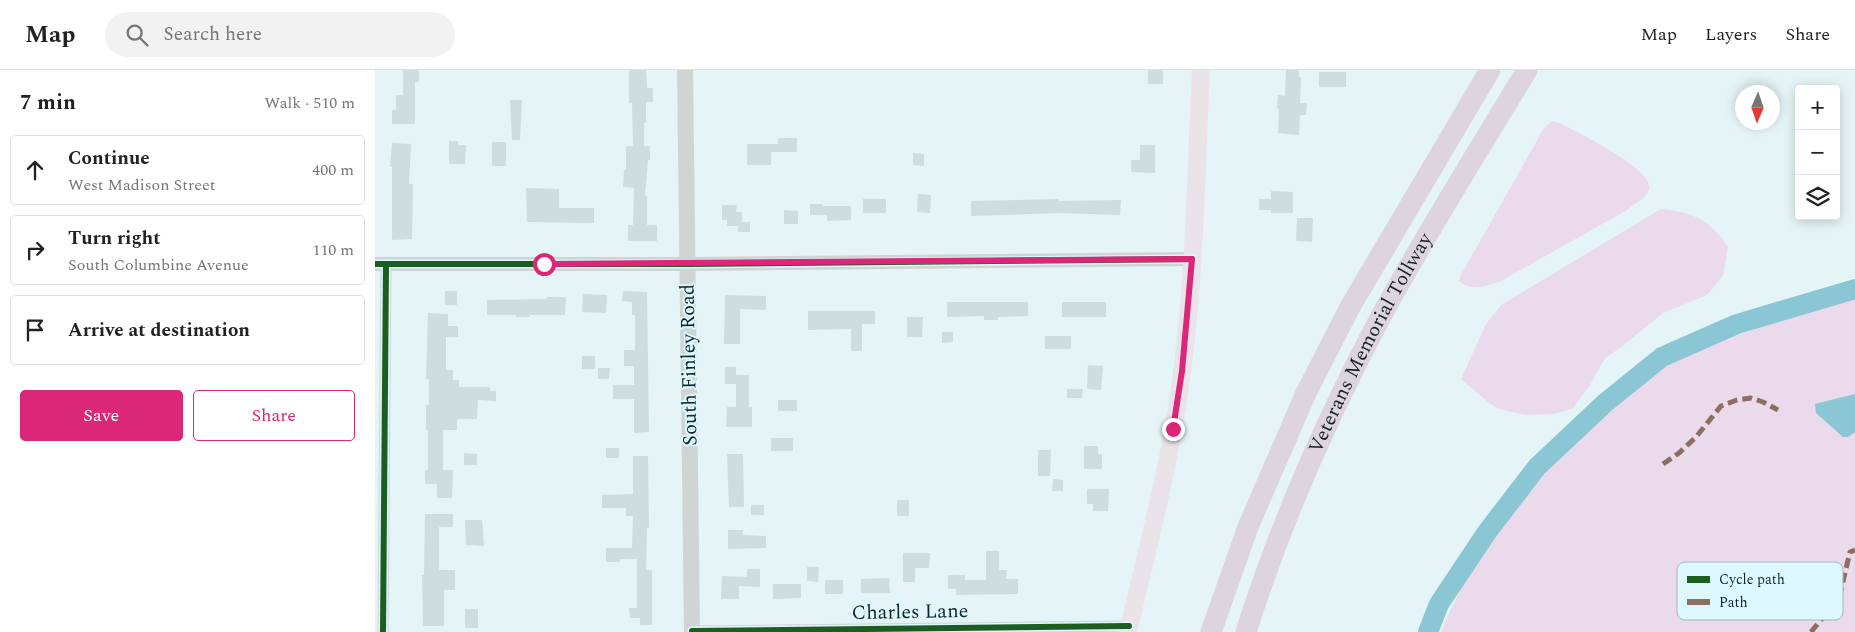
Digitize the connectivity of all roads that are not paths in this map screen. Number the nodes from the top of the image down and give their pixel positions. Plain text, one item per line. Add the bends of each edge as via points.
1 (685, 70) edge
2 (1201, 70) edge
3 (1490, 70) edge
4 (1527, 70) edge
5 (1192, 259) junction
6 (381, 264) edge
7 (688, 264) junction
8 (380, 397) edge
9 (1129, 629) edge
10 (692, 631) edge
11 (383, 632) edge
12 (1211, 632) edge
13 (1245, 632) edge

1 - 7 main road, South Finley Road
2 - 5 main road
3 - 12 highway, Veterans Memorial Tollway via 1350,306 1311,384 1248,527
4 - 13 highway, Veterans Memorial Tollway via 1385,310 1336,406 1279,535
5 - 7 street
5 - 9 main road via 1182,371 1173,429
6 - 7 street
6 - 8 street
7 - 10 main road, South Finley Road
8 - 11 street
9 - 10 street, Charles Lane

